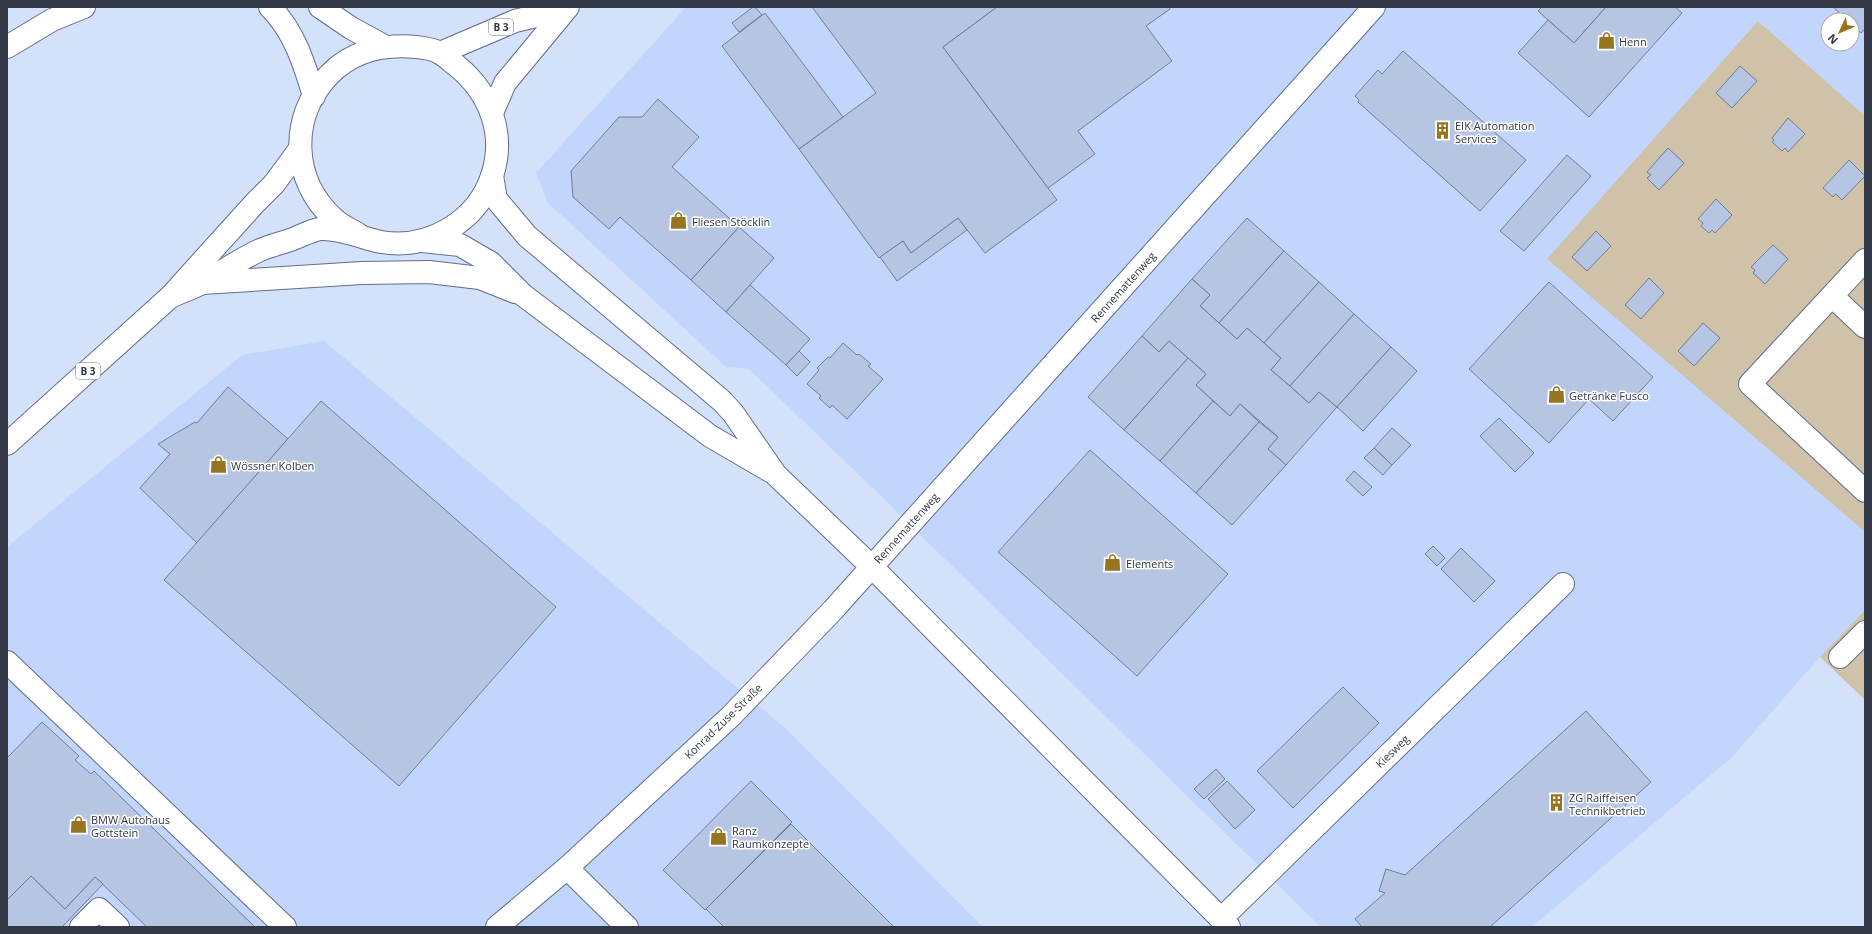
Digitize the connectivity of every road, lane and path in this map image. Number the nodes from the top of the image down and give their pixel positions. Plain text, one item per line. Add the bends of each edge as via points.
1 (84, 7) edge
2 (270, 7) edge
3 (320, 7) edge
4 (1374, 7) edge
5 (567, 8) edge
6 (7, 47) edge
7 (386, 47) junction
8 (440, 53) junction
9 (314, 96) junction
10 (492, 113) junction
11 (299, 150) junction
12 (492, 176) junction
13 (358, 234) junction
14 (422, 241) junction
15 (1865, 260) edge
16 (202, 283) junction
17 (523, 295) junction
18 (1832, 296) junction
19 (170, 297) junction
20 (1865, 327) edge
21 (7, 444) edge
22 (776, 475) junction
23 (1865, 491) edge
24 (872, 567) junction
25 (1563, 584) dead end
26 (1865, 632) edge
27 (1840, 657) dead end
28 (7, 662) edge
29 (567, 868) junction
30 (1225, 923) edge
31 (82, 927) edge
32 (118, 927) edge
33 (285, 927) edge
34 (497, 927) edge
35 (627, 927) edge

1 - 6 street via 52,20
2 - 9 street via 290,32 303,60
3 - 7 street
4 - 24 street, Rennemattenweg
5 - 8 street, B 3 via 515,21
5 - 10 street, B 3 via 505,84
7 - 8 street via 423,48
7 - 9 street via 366,51 348,60 329,75
8 - 10 street via 473,80 483,93
9 - 11 street via 302,122
10 - 12 street via 497,153
11 - 13 street via 304,172 319,202 334,220
11 - 19 street, B 3 via 274,184
12 - 14 street via 484,194 462,220 448,231
12 - 22 street via 496,199 527,236 722,401
13 - 14 street via 381,242
13 - 16 street, B 3 via 320,229 259,251
14 - 17 street via 460,245 491,263
15 - 18 street
16 - 17 street via 362,273 429,272 480,278
16 - 19 street, B 3
17 - 22 street via 710,436
18 - 20 street
18 - 23 street via 1750,384
19 - 21 street, B 3
22 - 24 street
24 - 29 street, Konrad-Zuse-Straße via 731,716
24 - 30 street
25 - 30 street, Kiesweg
26 - 27 street
28 - 33 street
29 - 34 street, Konrad-Zuse-Straße
29 - 35 street
31 - 32 street via 99,909

